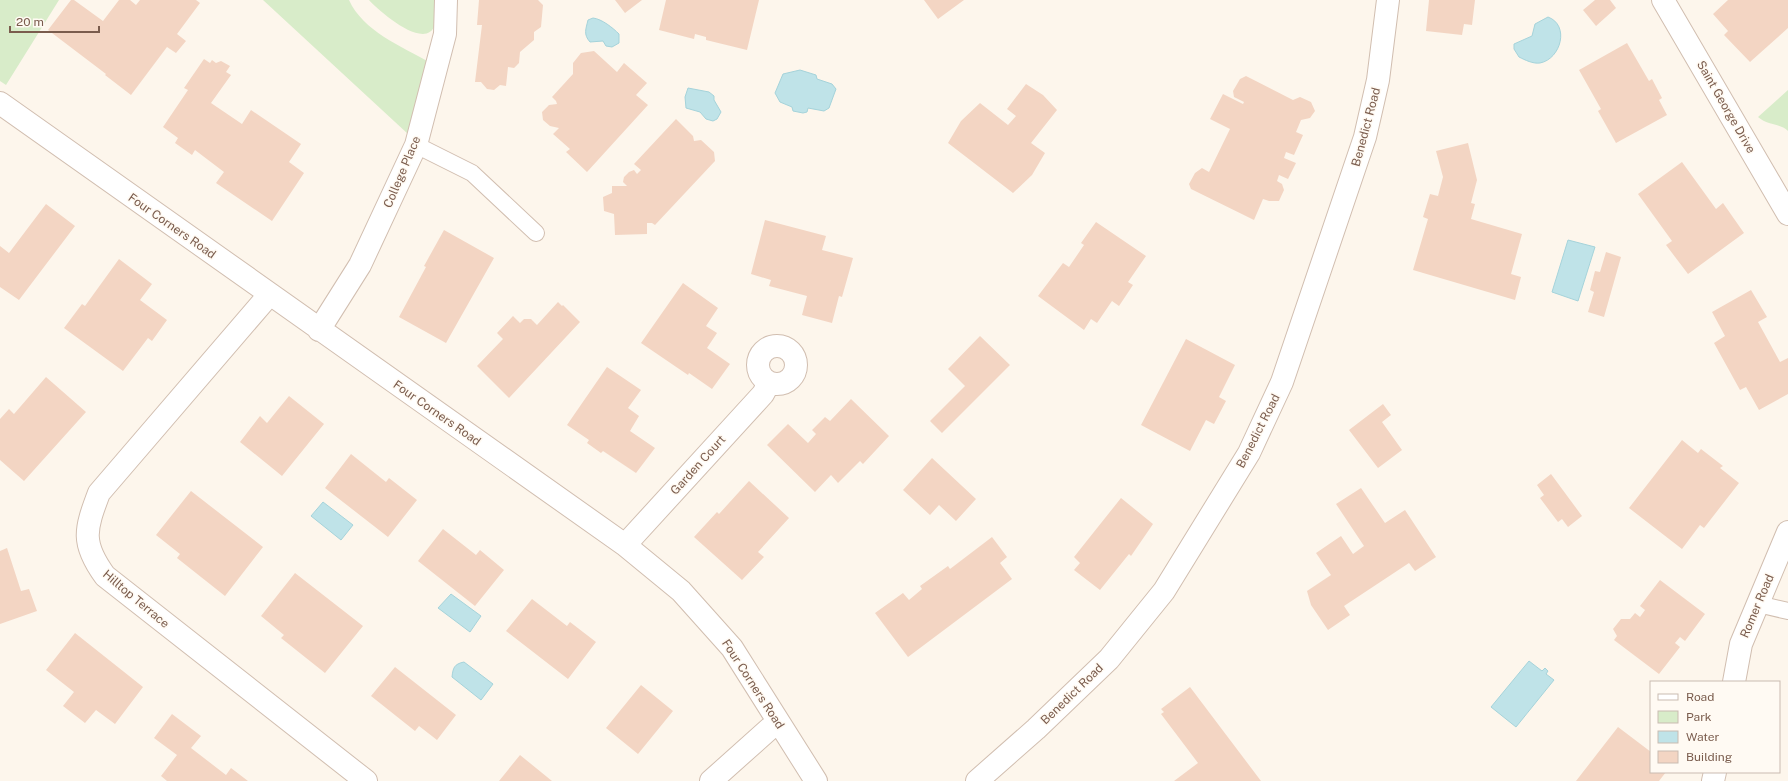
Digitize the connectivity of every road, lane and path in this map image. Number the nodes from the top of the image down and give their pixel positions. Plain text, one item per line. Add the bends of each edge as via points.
1 (446, 0) edge
2 (1388, 0) edge
3 (1663, 0) edge
4 (0, 103) edge
5 (416, 145) junction
6 (1788, 214) edge
7 (536, 233) dead end
8 (269, 295) junction
9 (319, 330) junction
10 (769, 383) dead end
11 (1788, 532) edge
12 (625, 545) junction
13 (1758, 604) junction
14 (1788, 611) edge
15 (1734, 681) edge
16 (777, 722) junction
17 (366, 781) edge
18 (711, 781) edge
19 (816, 781) edge
20 (976, 781) edge

1 - 5 street, College Place via 445,34
2 - 20 street, Benedict Road via 1378,80 1365,137 1282,382 1249,453 1164,591 1109,659 1036,729
3 - 6 street, Saint George Drive
4 - 8 street, Four Corners Road
5 - 7 lane via 472,173
5 - 9 street, College Place via 360,265
8 - 9 street, Four Corners Road
8 - 17 street, Hilltop Terrace via 99,493 89,520 87,540 94,561 105,576
9 - 12 street, Four Corners Road
10 - 12 street, Garden Court via 763,394
11 - 13 street, Romer Road
12 - 16 street, Four Corners Road via 681,591 732,648
13 - 14 lane
13 - 15 street, Romer Road via 1741,644
16 - 18 street
16 - 19 street, Four Corners Road

